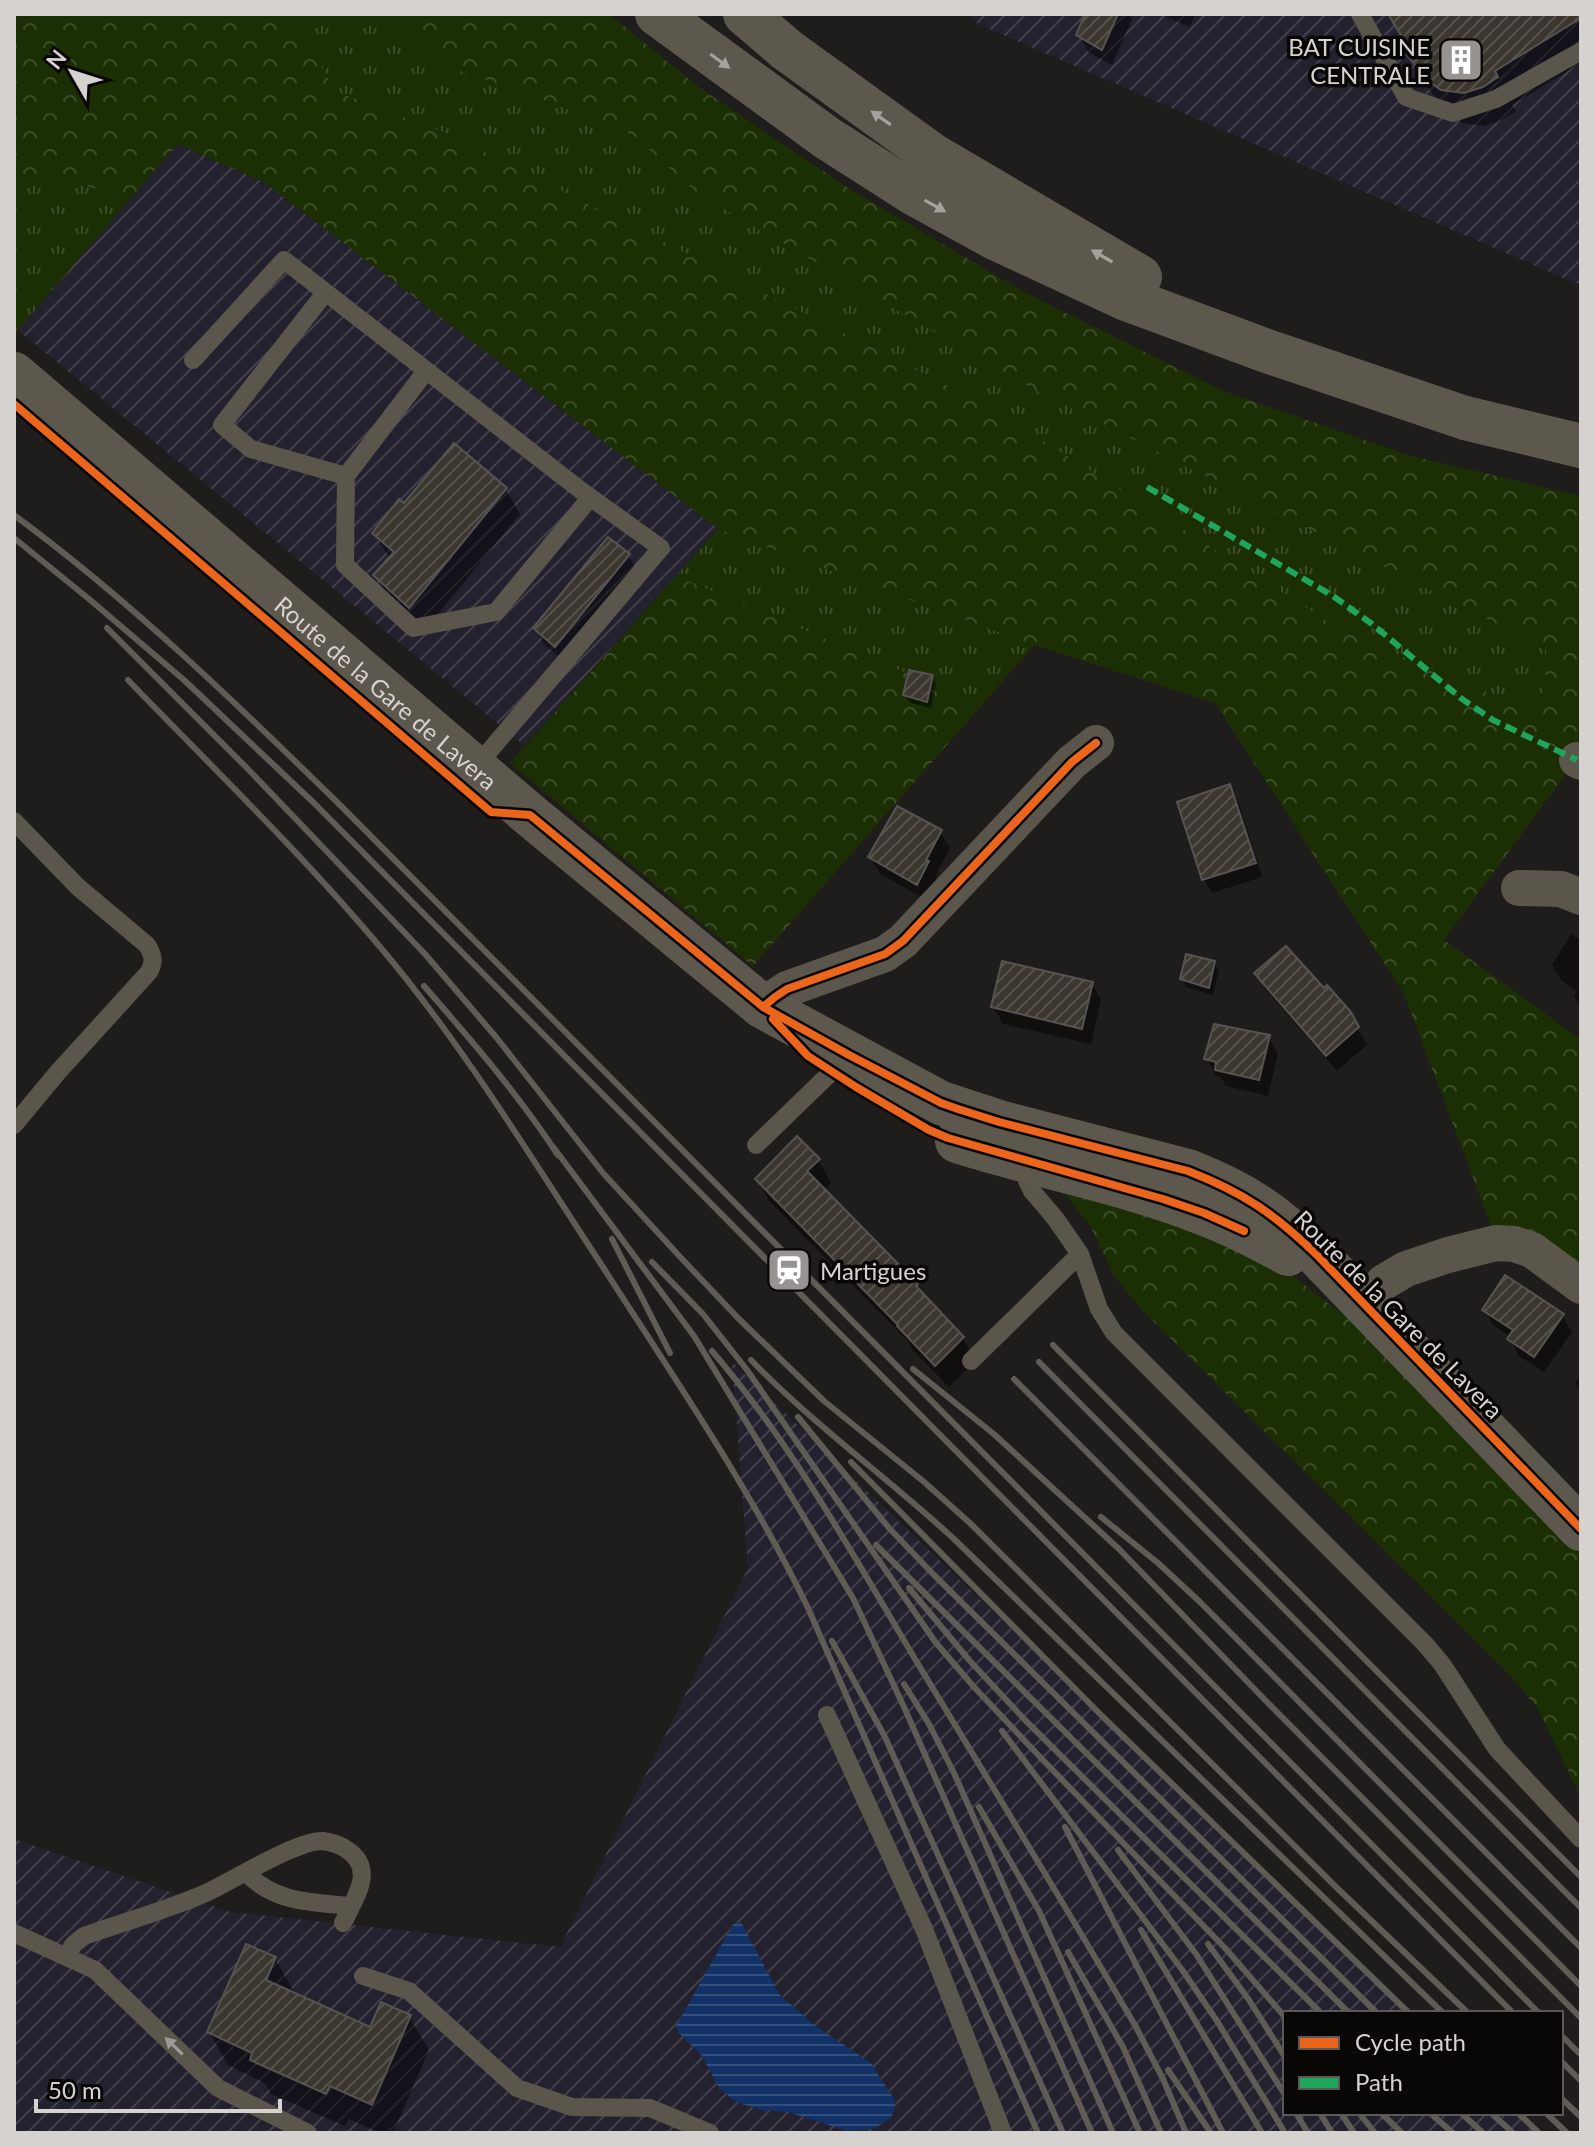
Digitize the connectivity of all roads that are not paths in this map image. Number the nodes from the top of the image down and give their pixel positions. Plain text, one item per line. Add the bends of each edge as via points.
1 (657, 14) edge
2 (745, 14) edge
3 (1360, 14) edge
4 (1581, 51) edge
5 (325, 293) junction
6 (1267, 351) junction
7 (193, 360) dead end
8 (426, 371) junction
9 (14, 374) edge
10 (1581, 446) edge
11 (346, 476) junction
12 (590, 498) junction
13 (1096, 743) dead end
14 (475, 768) junction
15 (14, 821) edge
16 (1519, 888) dead end
17 (1581, 897) edge
18 (763, 1007) junction
19 (841, 1063) junction
20 (14, 1125) edge
21 (756, 1145) dead end
22 (1029, 1146) junction
23 (1080, 1254) junction
24 (1581, 1286) edge
25 (1363, 1304) junction
26 (971, 1361) dead end
27 (1581, 1529) edge
28 (827, 1715) dead end
29 (1581, 1839) edge
30 (246, 1873) junction
31 (14, 1933) edge
32 (66, 1957) junction
33 (363, 1976) dead end
34 (308, 2133) edge
35 (710, 2133) edge
36 (1003, 2133) edge

1 -> 6 street via 827,138 913,193 1124,298
6 -> 2 street via 934,156
3 - 4 lane via 1406,97 1453,113 1496,99
5 - 7 lane via 284,260
5 - 8 lane
5 - 11 lane via 222,425 251,449
6 - 10 street via 1465,418
8 - 11 lane
8 - 12 lane
9 - 14 street, Route de la Gare de Lavera
11 - 12 lane via 345,565 413,628 496,612
12 - 14 lane via 661,548
13 - 18 street via 903,941 885,954 787,989
14 - 18 street, Route de la Gare de Lavera
15 - 20 lane via 78,887 147,945 153,963
16 - 17 street via 1561,889
18 - 19 street, Route de la Gare de Lavera
19 - 21 lane
19 - 22 street, Route de la Gare de Lavera via 999,1122
22 - 23 lane via 1027,1181
22 - 25 street, Route de la Gare de Lavera via 1188,1171 1218,1183 1272,1214
23 - 26 lane
23 - 29 lane via 1099,1309 1114,1333 1425,1644 1497,1749
24 - 25 street via 1532,1250 1496,1243 1406,1269
25 - 27 street, Route de la Gare de Lavera
28 - 36 lane via 924,1929
30 - 30 lane via 321,1841 354,1854 364,1876 347,1915 276,1895
30 - 32 lane via 204,1894 84,1936
31 - 32 lane
34 -> 32 lane via 218,2088 95,1970
33 - 35 lane via 409,1991 517,2088 572,2107 650,2108

